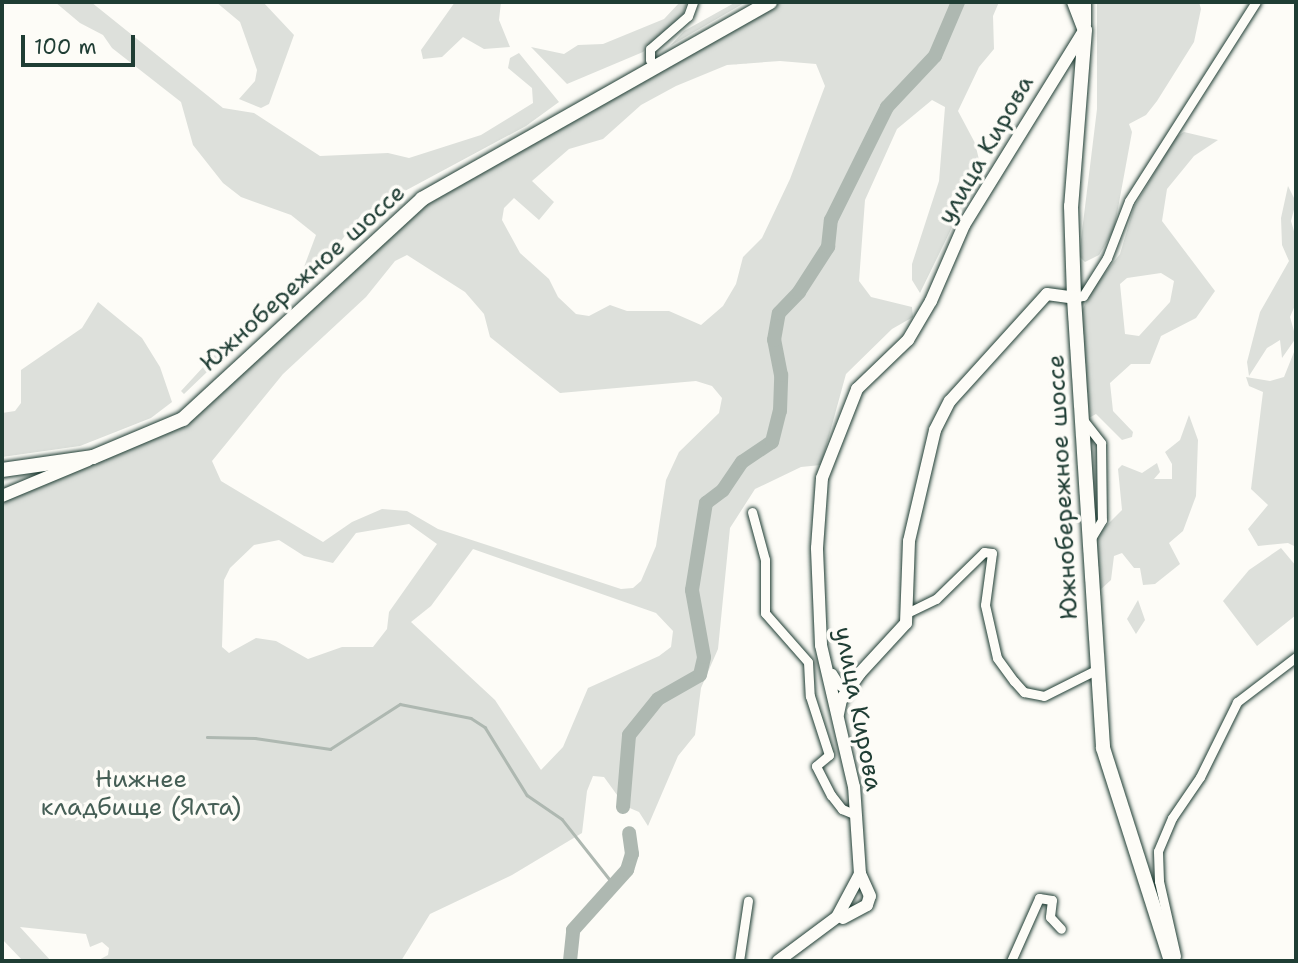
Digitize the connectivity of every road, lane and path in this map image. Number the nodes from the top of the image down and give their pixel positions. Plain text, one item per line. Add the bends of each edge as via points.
1 (693, 2) edge
2 (756, 2) edge
3 (770, 2) edge
4 (1072, 2) edge
5 (1085, 2) edge
6 (1256, 2) edge
7 (1083, 31) junction
8 (651, 65) junction
9 (491, 156) junction
10 (1075, 297) junction
11 (97, 452) junction
12 (77, 454) junction
13 (2, 468) edge
14 (2, 488) edge
15 (2, 496) edge
16 (752, 512) dead end
17 (909, 612) junction
18 (826, 655) junction
19 (1296, 657) edge
20 (1092, 672) junction
21 (860, 674) junction
22 (837, 718) junction
23 (856, 815) junction
24 (748, 901) dead end
25 (848, 908) junction
26 (1062, 929) dead end
27 (739, 961) edge
28 (778, 961) edge
29 (784, 961) edge
30 (1011, 961) edge
31 (1165, 961) edge
32 (1173, 961) edge

1 - 8 street via 688,16 650,49
2 - 8 highway, Южнобережное шоссе
3 - 8 highway, Южнобережное шоссе
4 - 7 highway, Южнобережное шоссе
5 - 7 street
6 - 10 street via 1129,201 1116,243
7 - 10 highway, Южнобережное шоссе via 1071,206
7 - 10 highway, Южнобережное шоссе via 1067,198
7 - 18 main road, улица Кирова via 964,225 931,301 908,340 856,389 841,421 822,478 818,516 821,645
8 - 9 highway, Южнобережное шоссе
9 - 11 highway, Южнобережное шоссе via 395,209 208,387 162,420
9 - 11 highway, Южнобережное шоссе via 397,217 197,407 133,443
10 - 17 main road via 1047,294 967,378 945,410 935,430 909,541
10 - 20 highway, Южнобережное шоссе
10 - 32 highway, Южнобережное шоссе via 1103,748
11 - 12 highway, Южнобережное шоссе
11 - 13 highway, Южнобережное шоссе
11 - 15 main road
12 - 13 highway, Южнобережное шоссе
12 - 14 main road
16 - 23 street via 765,560 765,613 808,662 810,696 829,755 816,766 836,802
17 - 20 street via 936,600 984,552 992,553 985,605 997,658 1014,681 1024,692 1044,696
17 - 21 main road via 901,629
18 - 21 street via 840,686
18 - 22 main road, улица Кирова
19 - 32 street via 1237,702 1158,851 1158,881
20 - 31 highway, Южнобережное шоссе via 1098,751
21 - 22 main road via 841,699
22 - 23 main road, улица Кирова
23 - 25 main road, улица Кирова via 860,874 870,896 864,906
24 - 27 street
25 - 28 main road
25 - 29 main road
26 - 30 street via 1051,917 1052,900 1039,898

